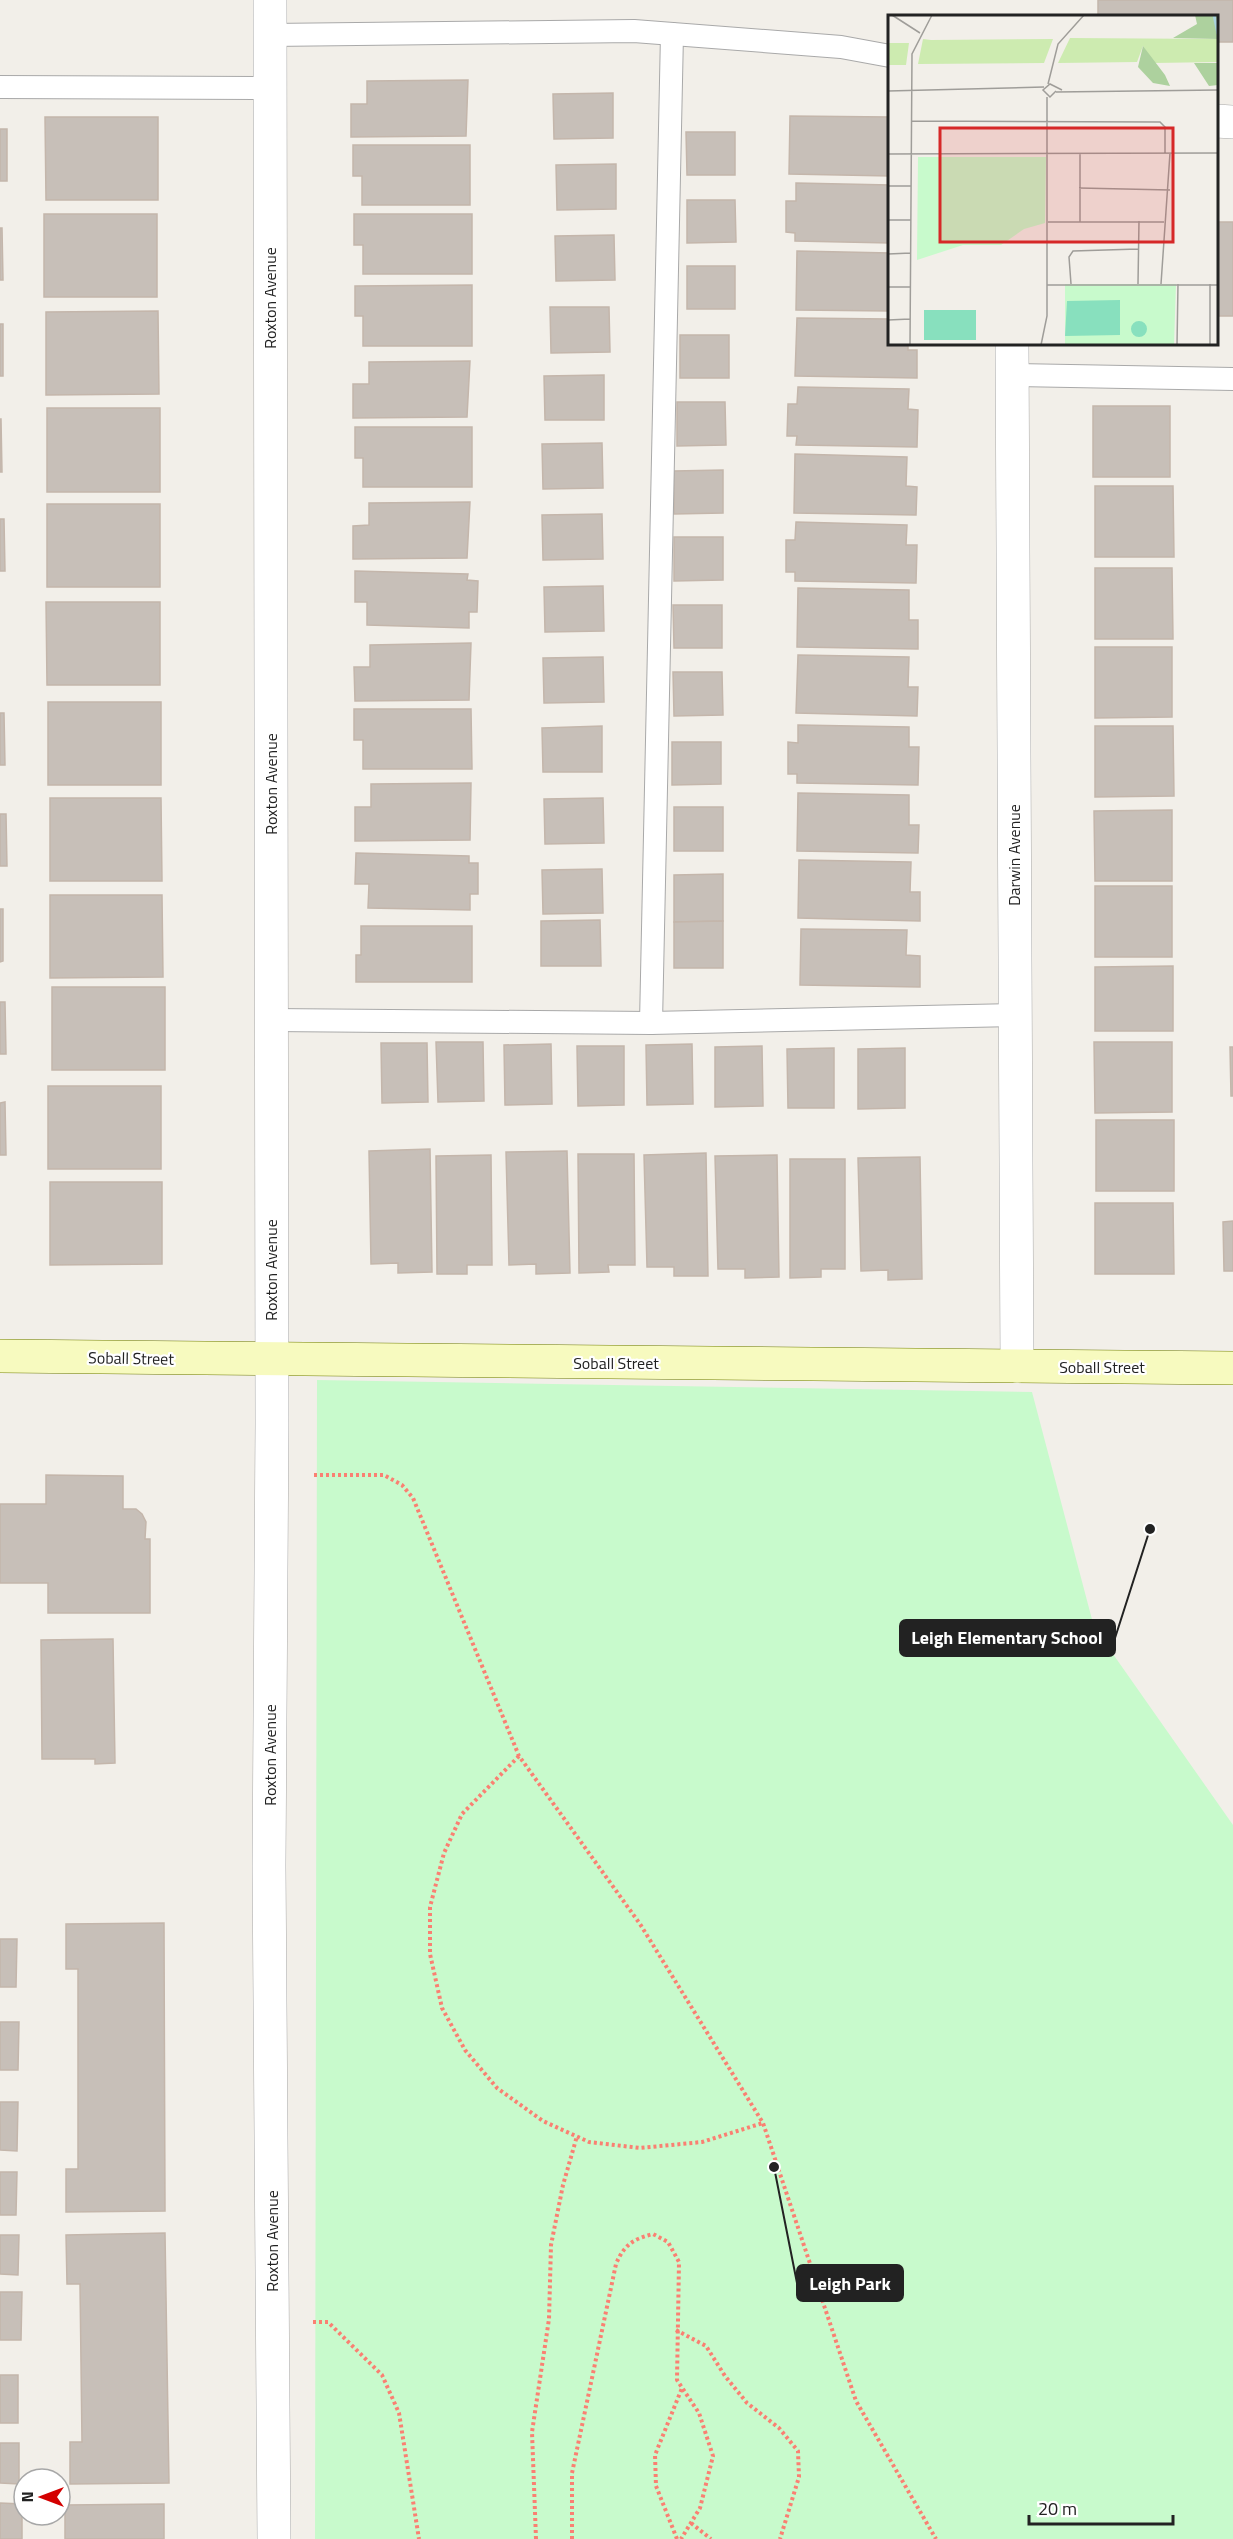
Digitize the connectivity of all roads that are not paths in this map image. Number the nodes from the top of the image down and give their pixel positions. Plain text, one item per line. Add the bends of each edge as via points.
1 (270, 0) edge
2 (672, 34) junction
3 (270, 35) junction
4 (888, 56) edge
5 (0, 87) edge
6 (270, 88) junction
7 (1218, 121) edge
8 (1233, 122) edge
9 (1012, 359) edge
10 (1233, 379) edge
11 (1015, 1015) junction
12 (271, 1020) junction
13 (651, 1023) junction
14 (0, 1356) edge
15 (271, 1360) junction
16 (1017, 1366) junction
17 (1233, 1368) edge
18 (274, 2539) edge

1 - 3 street, Roxton Avenue
2 - 3 lane
2 - 4 lane via 841,47
2 - 13 lane
3 - 6 street, Roxton Avenue
5 - 6 lane
6 - 12 street, Roxton Avenue
7 - 8 street
9 - 10 lane
9 - 11 street, Darwin Avenue
11 - 13 lane
11 - 16 street, Darwin Avenue
12 - 13 lane
12 - 15 street, Roxton Avenue
14 - 15 street, Soball Street
15 - 16 street, Soball Street
15 - 18 street, Roxton Avenue via 269,1866
16 - 17 street, Soball Street

